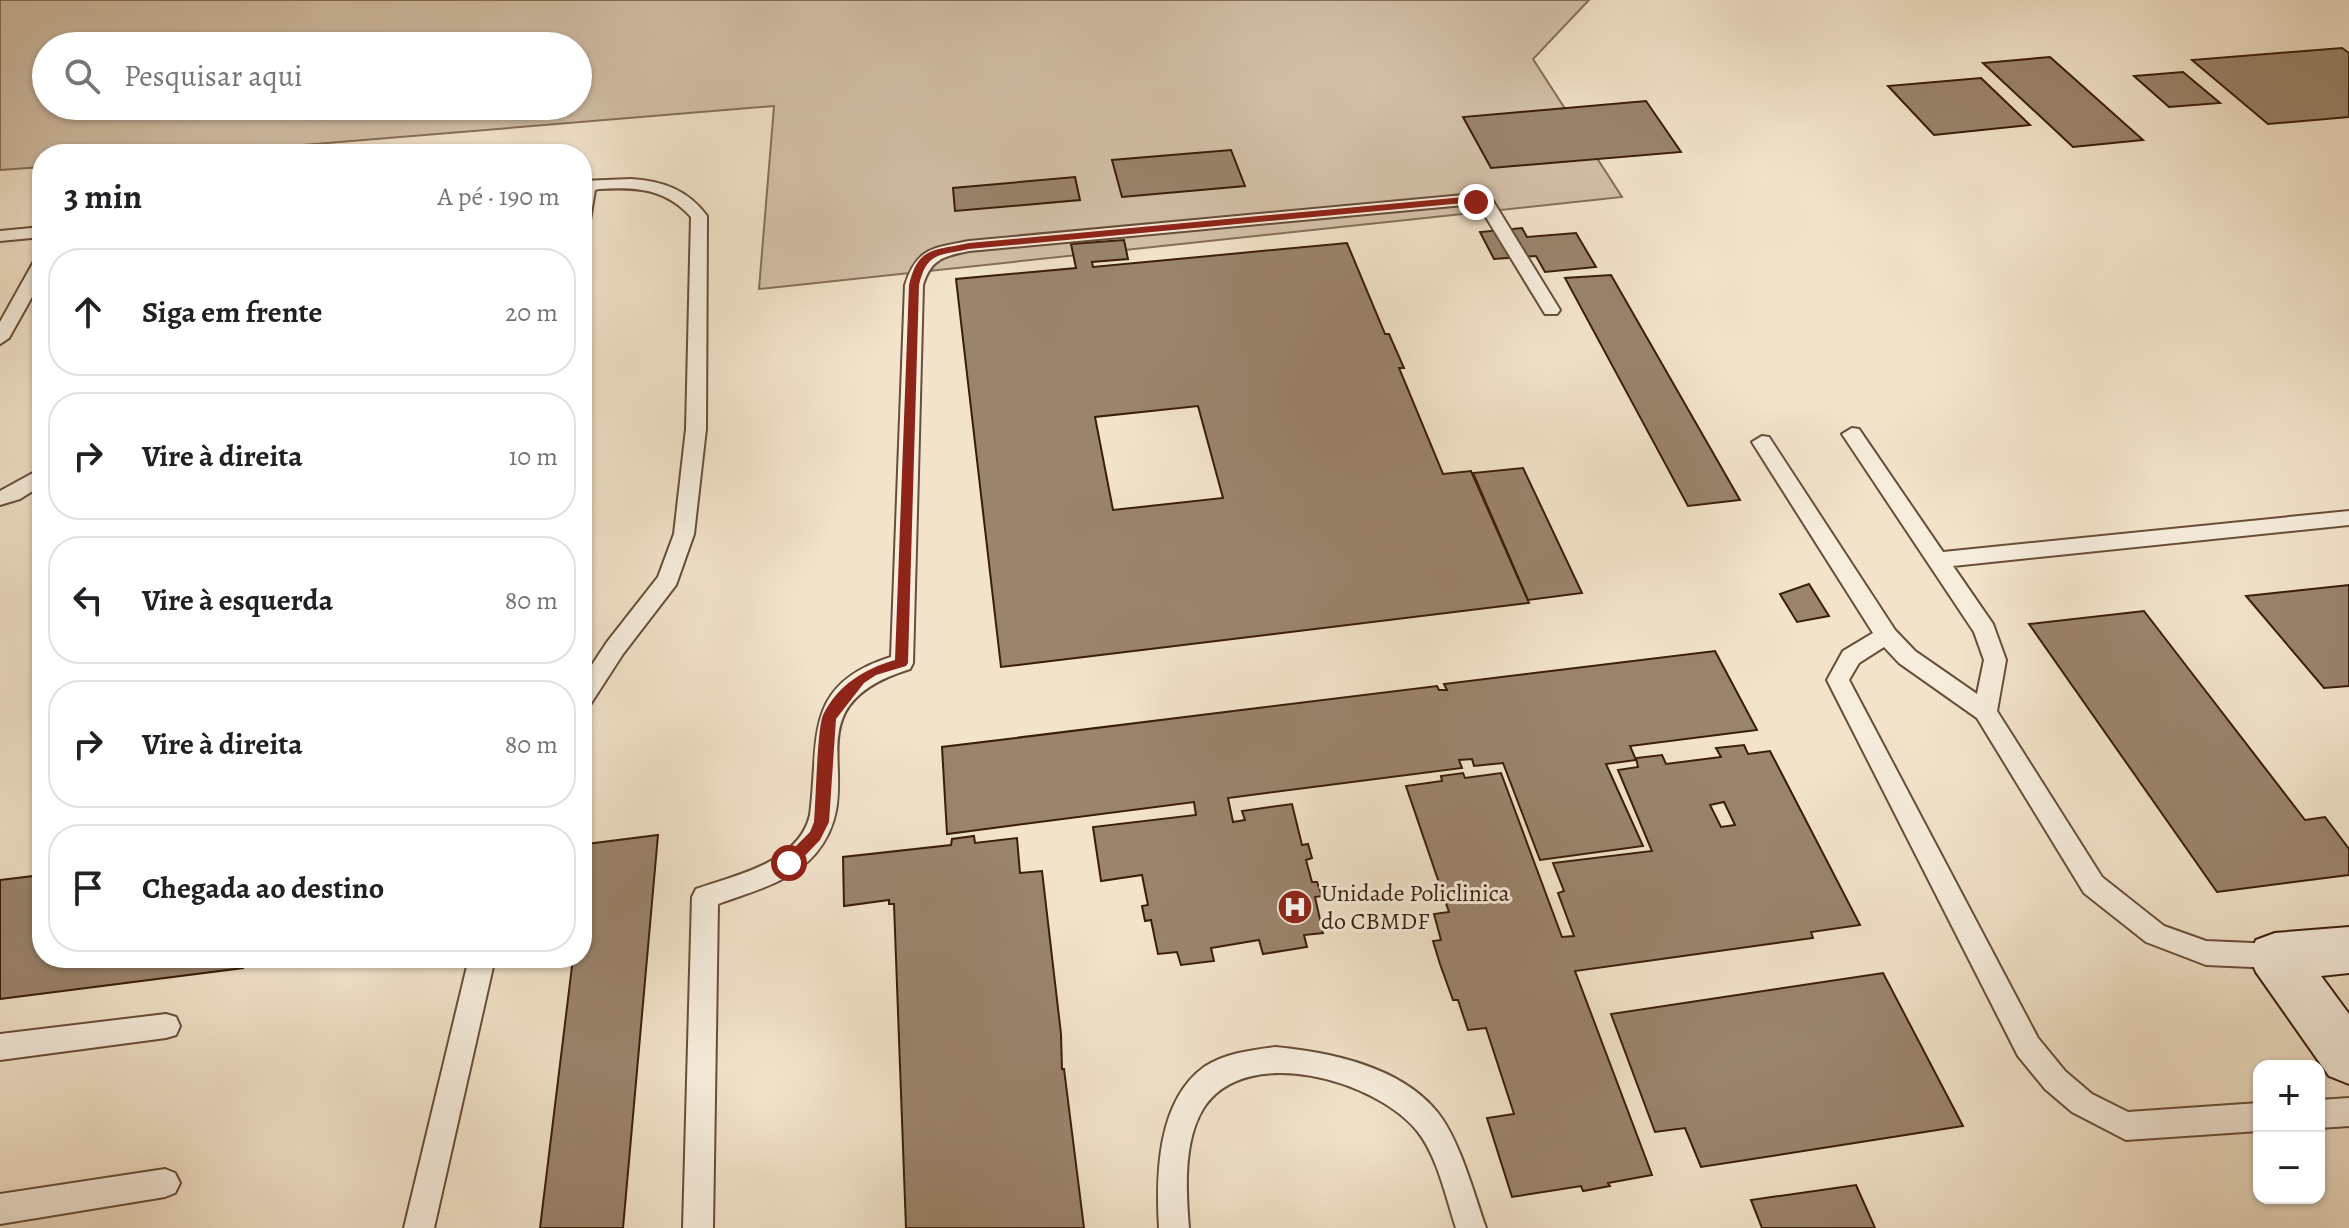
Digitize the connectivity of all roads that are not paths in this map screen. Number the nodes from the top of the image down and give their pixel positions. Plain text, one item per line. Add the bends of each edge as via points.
1 (592, 185) edge
2 (32, 233) edge
3 (0, 236) edge
4 (32, 281) edge
5 (1551, 310) dead end
6 (0, 338) edge
7 (1852, 434) dead end
8 (1762, 442) dead end
9 (32, 482) edge
10 (0, 498) edge
11 (2349, 518) edge
12 (1937, 560) junction
13 (1887, 636) junction
14 (592, 684) edge
15 (1985, 712) junction
16 (2349, 950) edge
17 (2275, 956) junction
18 (480, 968) edge
19 (166, 1026) dead end
20 (0, 1047) edge
21 (2349, 1058) edge
22 (2349, 1112) edge
23 (2325, 1114) edge
24 (2253, 1117) edge
25 (165, 1183) dead end
26 (0, 1209) edge
27 (419, 1228) edge
28 (698, 1228) edge
29 (1174, 1228) edge
30 (1471, 1228) edge

1 - 14 lane via 627,182 658,187 688,200 699,216 696,429 684,534 668,580
2 - 3 lane
4 - 6 lane
5 - 28 lane via 1487,205 1464,200 969,246 932,254 919,264 914,285 902,663 859,680 829,718 822,822 802,852 777,871 705,897
7 - 12 lane
8 - 13 lane
9 - 10 lane
11 - 12 lane
12 - 15 lane via 1985,630 1995,660
13 - 15 lane via 1907,657
13 - 24 lane via 1844,662 1838,680 2028,1047 2082,1103 2126,1126
15 - 17 lane via 2093,885 2155,934 2206,953
16 - 17 street
17 - 21 street
18 - 27 lane
19 - 20 lane
22 - 23 lane
25 - 26 lane
29 - 30 lane via 1170,1181 1194,1098 1230,1068 1271,1060 1316,1063 1393,1091 1429,1123

